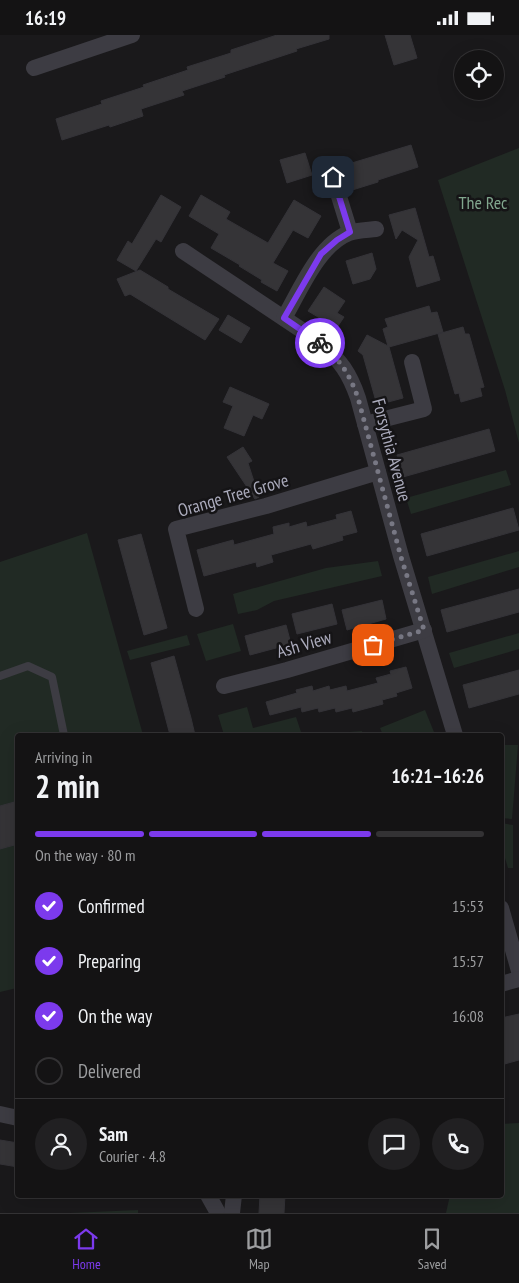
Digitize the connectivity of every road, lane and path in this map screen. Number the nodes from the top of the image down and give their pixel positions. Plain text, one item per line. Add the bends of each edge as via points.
1 (132, 35) edge
2 (34, 68) dead end
3 (333, 177) dead end
4 (376, 229) dead end
5 (350, 232) junction
6 (183, 251) dead end
7 (284, 318) junction
8 (412, 362) dead end
9 (365, 424) junction
10 (378, 472) junction
11 (196, 609) dead end
12 (424, 630) junction
13 (0, 676) edge
14 (224, 686) dead end
15 (64, 733) edge
16 (455, 733) edge
17 (504, 918) edge
18 (519, 971) edge
19 (519, 979) edge
20 (504, 983) edge
21 (0, 1114) edge
22 (15, 1117) edge
23 (210, 1198) edge
24 (234, 1198) edge
25 (218, 1213) edge
26 (232, 1213) edge

1 - 2 street
3 - 5 street
4 - 5 street
5 - 7 street via 321,254
6 - 7 street, Forsythia Avenue
7 - 9 street, Forsythia Avenue via 321,343 338,360 350,376
8 - 9 street via 424,409
9 - 10 street, Forsythia Avenue
10 - 11 street, Orange Tree Grove via 176,529
10 - 12 street, Forsythia Avenue
12 - 14 street, Ash View
12 - 16 street, Forsythia Avenue
13 - 15 lane via 28,666 52,677
17 - 18 street
19 - 20 street
21 - 22 street
23 - 25 street
24 - 26 street

